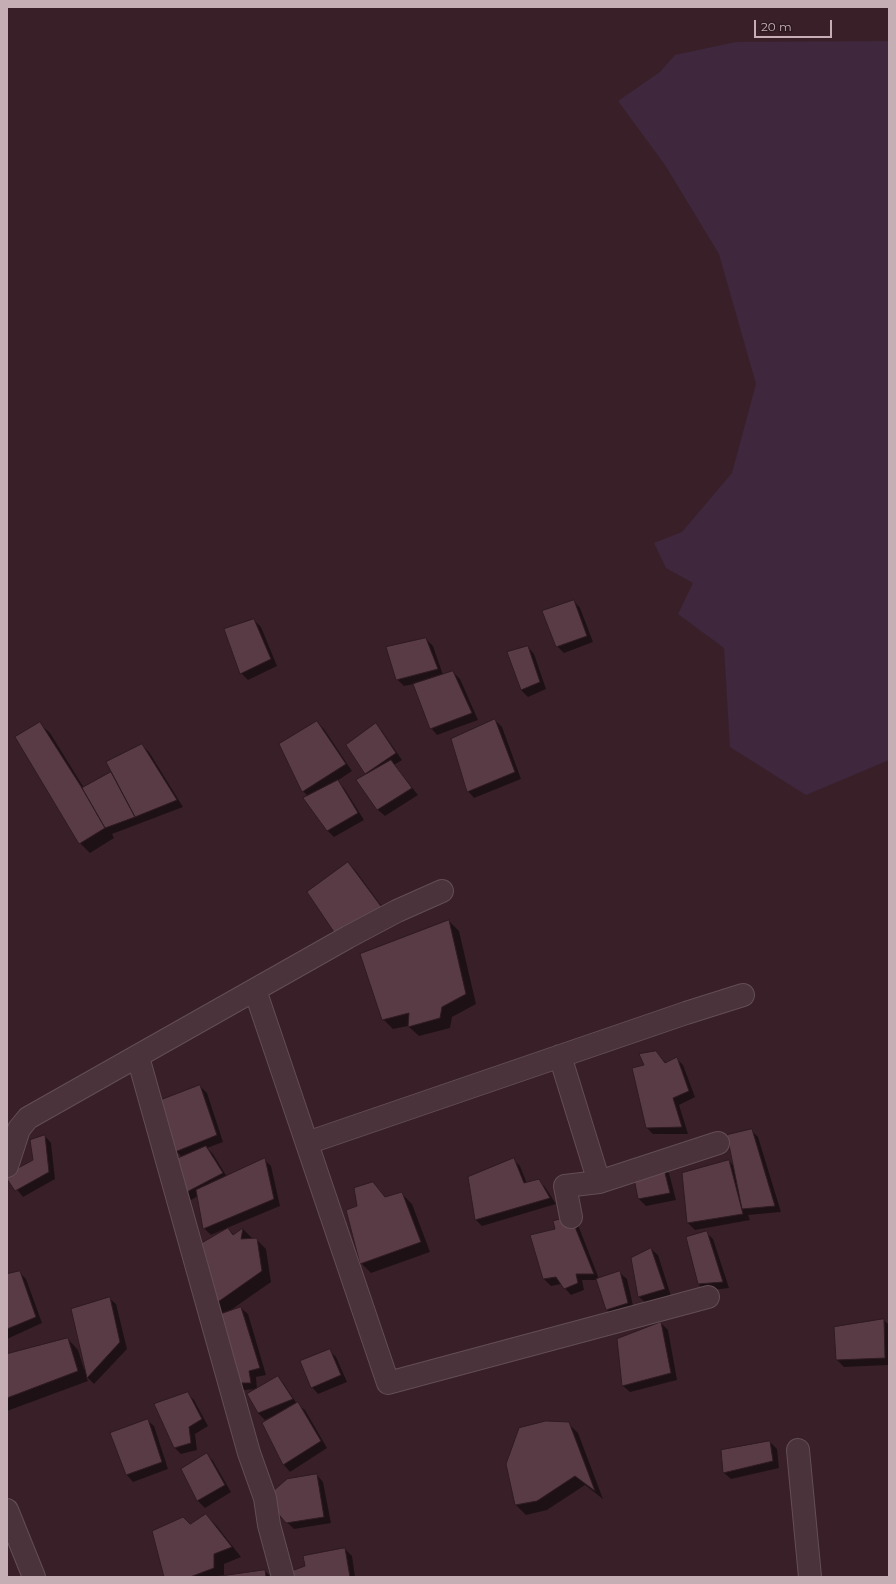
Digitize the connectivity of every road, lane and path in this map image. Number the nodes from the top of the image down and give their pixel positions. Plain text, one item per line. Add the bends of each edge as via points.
1 (442, 891) dead end
2 (255, 990) junction
3 (743, 995) dead end
4 (560, 1056) junction
5 (138, 1057) junction
6 (307, 1143) junction
7 (718, 1144) dead end
8 (7, 1166) edge
9 (599, 1182) junction
10 (575, 1185) junction
11 (550, 1198) dead end
12 (571, 1217) dead end
13 (708, 1297) dead end
14 (798, 1450) dead end
15 (7, 1510) edge
16 (34, 1577) edge
17 (283, 1577) edge
18 (810, 1577) edge

1 - 2 street via 397,911
2 - 5 street
2 - 6 street
3 - 4 street
4 - 6 street
4 - 9 street
5 - 8 street via 28,1118 19,1129
5 - 17 street via 249,1453 265,1498 268,1525
6 - 13 street via 388,1383
7 - 9 street
9 - 10 street
10 - 11 street
10 - 12 street via 565,1186
14 - 18 street
15 - 16 street

